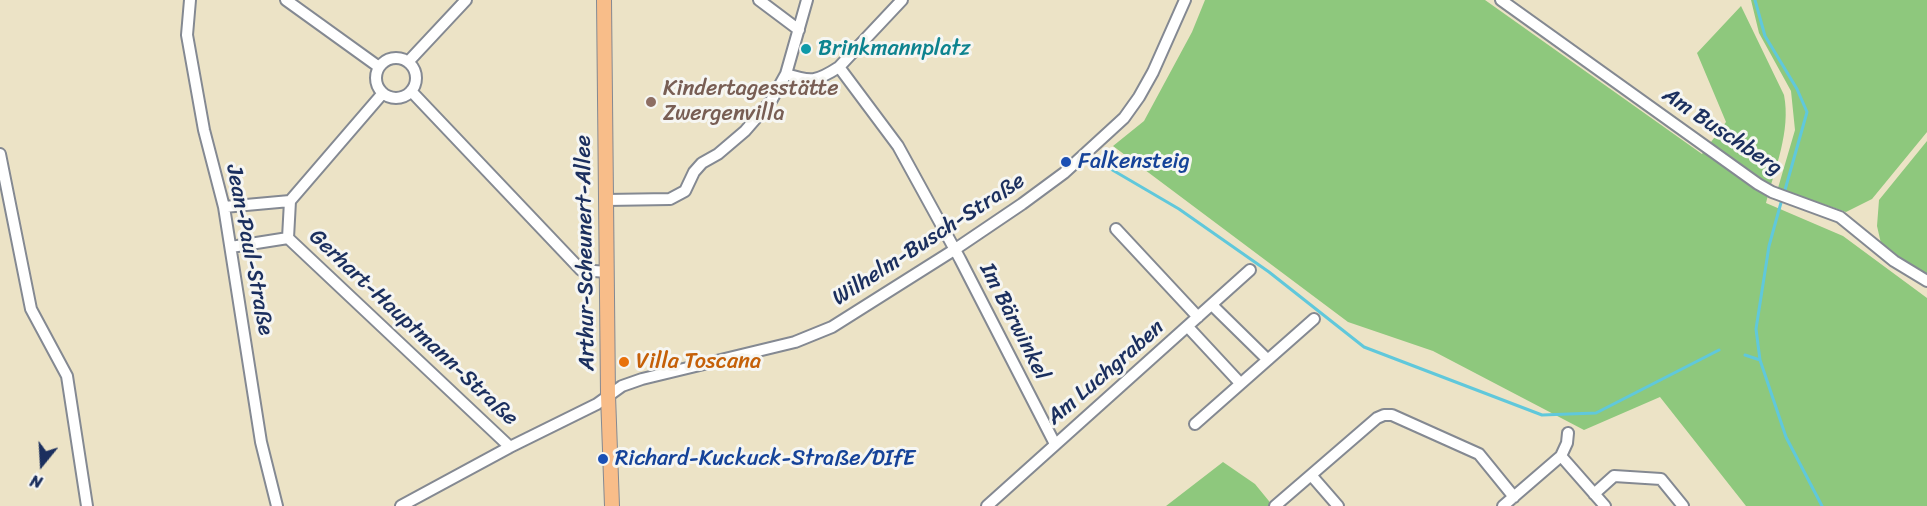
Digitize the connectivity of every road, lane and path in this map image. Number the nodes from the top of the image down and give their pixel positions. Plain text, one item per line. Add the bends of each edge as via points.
1 (190, 0) edge
2 (286, 0) edge
3 (466, 0) edge
4 (604, 0) edge
5 (759, 0) edge
6 (807, 0) edge
7 (902, 0) edge
8 (1185, 0) edge
9 (1501, 0) edge
10 (799, 30) junction
11 (408, 62) junction
12 (379, 67) junction
13 (839, 67) junction
14 (786, 74) junction
15 (411, 91) junction
16 (383, 93) junction
17 (0, 154) edge
18 (606, 200) junction
19 (290, 201) junction
20 (224, 207) junction
21 (1116, 229) dead end
22 (288, 238) junction
23 (231, 247) junction
24 (954, 250) junction
25 (1250, 270) dead end
26 (607, 272) junction
27 (1927, 281) edge
28 (1212, 305) junction
29 (1198, 317) junction
30 (1314, 319) dead end
31 (1188, 327) junction
32 (1267, 359) junction
33 (1240, 383) junction
34 (608, 395) junction
35 (1195, 424) dead end
36 (1568, 433) dead end
37 (1055, 444) junction
38 (510, 447) junction
39 (1561, 456) junction
40 (1311, 475) junction
41 (1594, 494) junction
42 (1514, 497) junction
43 (87, 506) edge
44 (277, 506) edge
45 (401, 506) edge
46 (612, 506) edge
47 (987, 506) edge
48 (1275, 506) edge
49 (1338, 506) edge
50 (1503, 506) edge
51 (1605, 506) edge
52 (1683, 506) edge

1 - 20 street, Jean-Paul-Straße via 187,35 204,130
2 - 12 street
3 - 11 street
4 - 18 main road, Arthur-Scheunert-Allee
5 - 10 street
6 - 10 street
7 - 13 street
8 - 24 street, Wilhelm-Busch-Straße via 1153,72 1124,118 1064,173
9 - 27 street, Am Buschberg via 1758,184 1840,217 1894,261
10 - 14 street
11 - 12 street via 393,58
11 - 15 street via 416,76
12 - 16 street via 376,81
13 - 14 street via 807,80
13 - 24 street, Im Bärwinkel via 898,146
14 - 18 street via 771,101 746,131 702,163 685,191 670,199
15 - 16 street via 397,98
15 - 26 street via 581,270
16 - 19 street
17 - 43 street via 31,309 67,376
18 - 26 main road, Arthur-Scheunert-Allee
19 - 20 street
19 - 22 street, Gerhart-Hauptmann-Straße
20 - 23 street, Jean-Paul-Straße
21 - 29 street
22 - 23 street, Gerhart-Hauptmann-Straße
22 - 38 street, Gerhart-Hauptmann-Straße
23 - 44 street, Jean-Paul-Straße via 261,442
24 - 34 street, Wilhelm-Busch-Straße via 832,327 795,342 642,379
24 - 37 street, Im Bärwinkel
25 - 28 street, Am Luchgraben
26 - 34 main road, Arthur-Scheunert-Allee
28 - 29 street, Am Luchgraben
28 - 32 street
29 - 31 street, Am Luchgraben
30 - 32 street
31 - 33 street
31 - 37 street, Am Luchgraben
32 - 33 street
33 - 35 street
34 - 38 street, Wilhelm-Busch-Straße
34 - 46 main road, Arthur-Scheunert-Allee
36 - 39 street
37 - 47 street, Am Luchgraben
38 - 45 street, Wilhelm-Busch-Straße
39 - 41 street
39 - 42 street
40 - 42 street via 1377,418 1392,415 1479,454
40 - 48 street
40 - 49 street
41 - 51 street
41 - 52 street via 1614,476 1661,479
42 - 50 street

